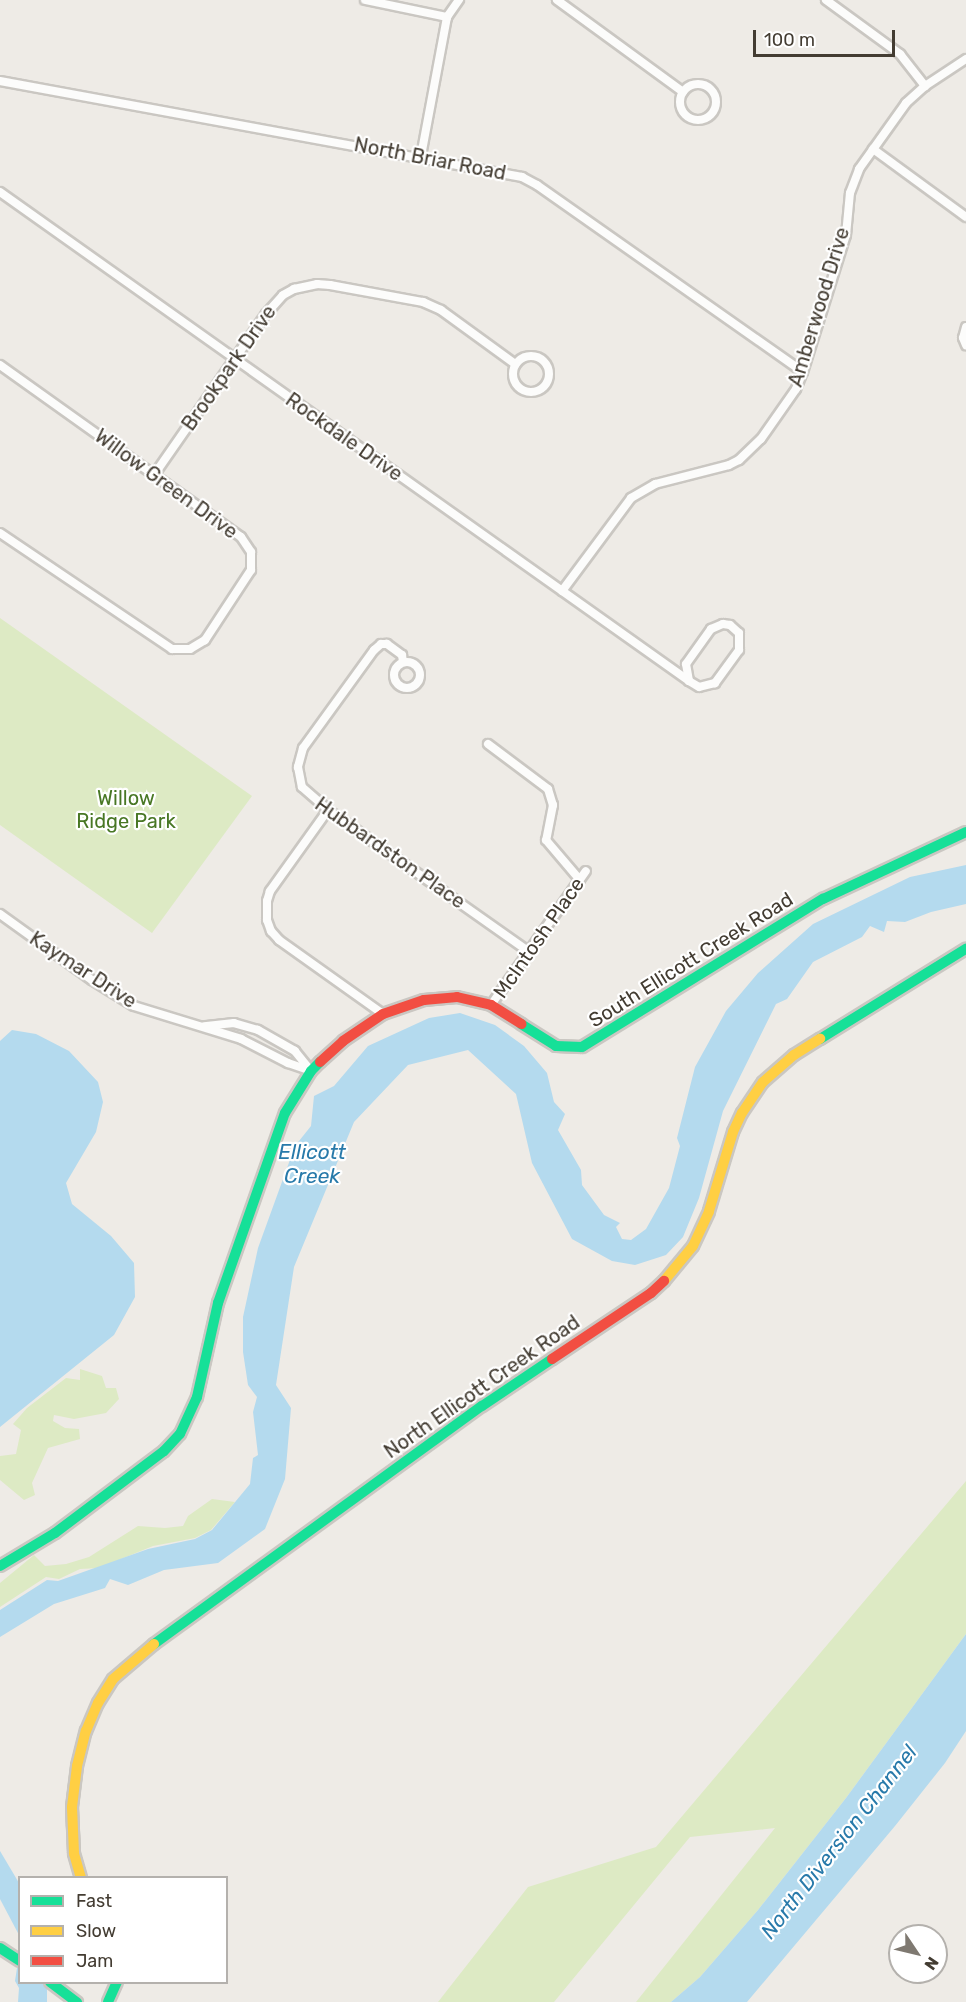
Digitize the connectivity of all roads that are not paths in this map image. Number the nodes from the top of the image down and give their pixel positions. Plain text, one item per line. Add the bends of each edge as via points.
1 (365, 0) edge
2 (459, 0) edge
3 (557, 0) edge
4 (826, 0) edge
5 (447, 16) junction
6 (966, 59) edge
7 (0, 81) edge
8 (925, 86) junction
9 (683, 92) junction
10 (873, 149) junction
11 (421, 156) junction
12 (0, 192) edge
13 (966, 217) edge
14 (966, 327) edge
15 (966, 345) edge
16 (234, 360) junction
17 (515, 364) junction
18 (0, 366) edge
19 (803, 372) junction
20 (154, 474) junction
21 (0, 533) edge
22 (562, 591) junction
23 (403, 662) dead end
24 (689, 681) junction
25 (488, 744) dead end
26 (328, 810) junction
27 (966, 832) edge
28 (586, 871) dead end
29 (580, 880) junction
30 (0, 914) edge
31 (966, 948) edge
32 (529, 952) junction
33 (491, 1005) junction
34 (383, 1014) junction
35 (204, 1026) junction
36 (311, 1071) junction
37 (0, 1566) edge
38 (80, 1876) edge
39 (4, 1951) edge
40 (18, 1960) edge
41 (51, 1984) edge
42 (117, 1984) edge
43 (77, 2002) edge
44 (108, 2002) edge

1 - 5 street
2 - 5 street
3 - 9 street
4 - 8 street via 900,54
5 - 11 street
6 - 8 street, Amberwood Drive
7 - 11 street, North Briar Road
8 - 10 street, Amberwood Drive via 906,103
9 - 9 street via 680,104 685,115 702,120 712,113 716,99 710,88 699,84
10 - 13 street
10 - 19 street, Amberwood Drive via 853,181 846,235
11 - 19 street, North Briar Road via 504,171 531,180
12 - 16 street, Rockdale Drive
14 - 15 street
16 - 17 street, Brookpark Drive via 274,304 294,289 317,284 436,307
16 - 20 street, Brookpark Drive
16 - 22 street, Rockdale Drive
17 - 17 street via 513,376 518,387 529,393 545,386 549,371 542,360 525,357
18 - 20 street, Willow Green Drive
19 - 22 street, Amberwood Drive via 796,389 751,450 729,465 655,484 631,498
20 - 21 street, Willow Green Drive via 241,537 251,552 249,578 207,637 190,649 163,646
22 - 24 street, Rockdale Drive
23 - 26 street, Hubbardston Place via 402,656 387,644 378,645 303,748 297,767 302,787
24 - 24 street via 686,664 711,628 723,624 735,628 741,645 715,683 699,687
25 - 29 street via 548,789 553,805 546,840
26 - 32 street, Hubbardston Place
26 - 34 street via 270,891 267,920 279,940
27 - 33 street, South Ellicott Creek Road via 824,899 582,1047 556,1046
28 - 29 street, McIntosh Place
29 - 32 street, McIntosh Place
30 - 35 street, Kaymar Drive via 115,996 156,1015
31 - 38 street, North Ellicott Creek Road via 794,1055 763,1082 733,1132 709,1211 693,1246 651,1293 491,1400 149,1647 113,1678 86,1731 77,1766 72,1807 74,1853
32 - 33 street, McIntosh Place
33 - 34 street, South Ellicott Creek Road via 469,998 443,997
34 - 36 street, South Ellicott Creek Road via 343,1041
35 - 36 street, Kaymar Drive via 260,1046
35 - 36 street, Kaymar Drive via 234,1023 258,1030 295,1051
36 - 37 street, South Ellicott Creek Road via 285,1113 218,1303 197,1397 180,1434 164,1451 64,1527
39 - 40 street
41 - 43 street
42 - 44 street

